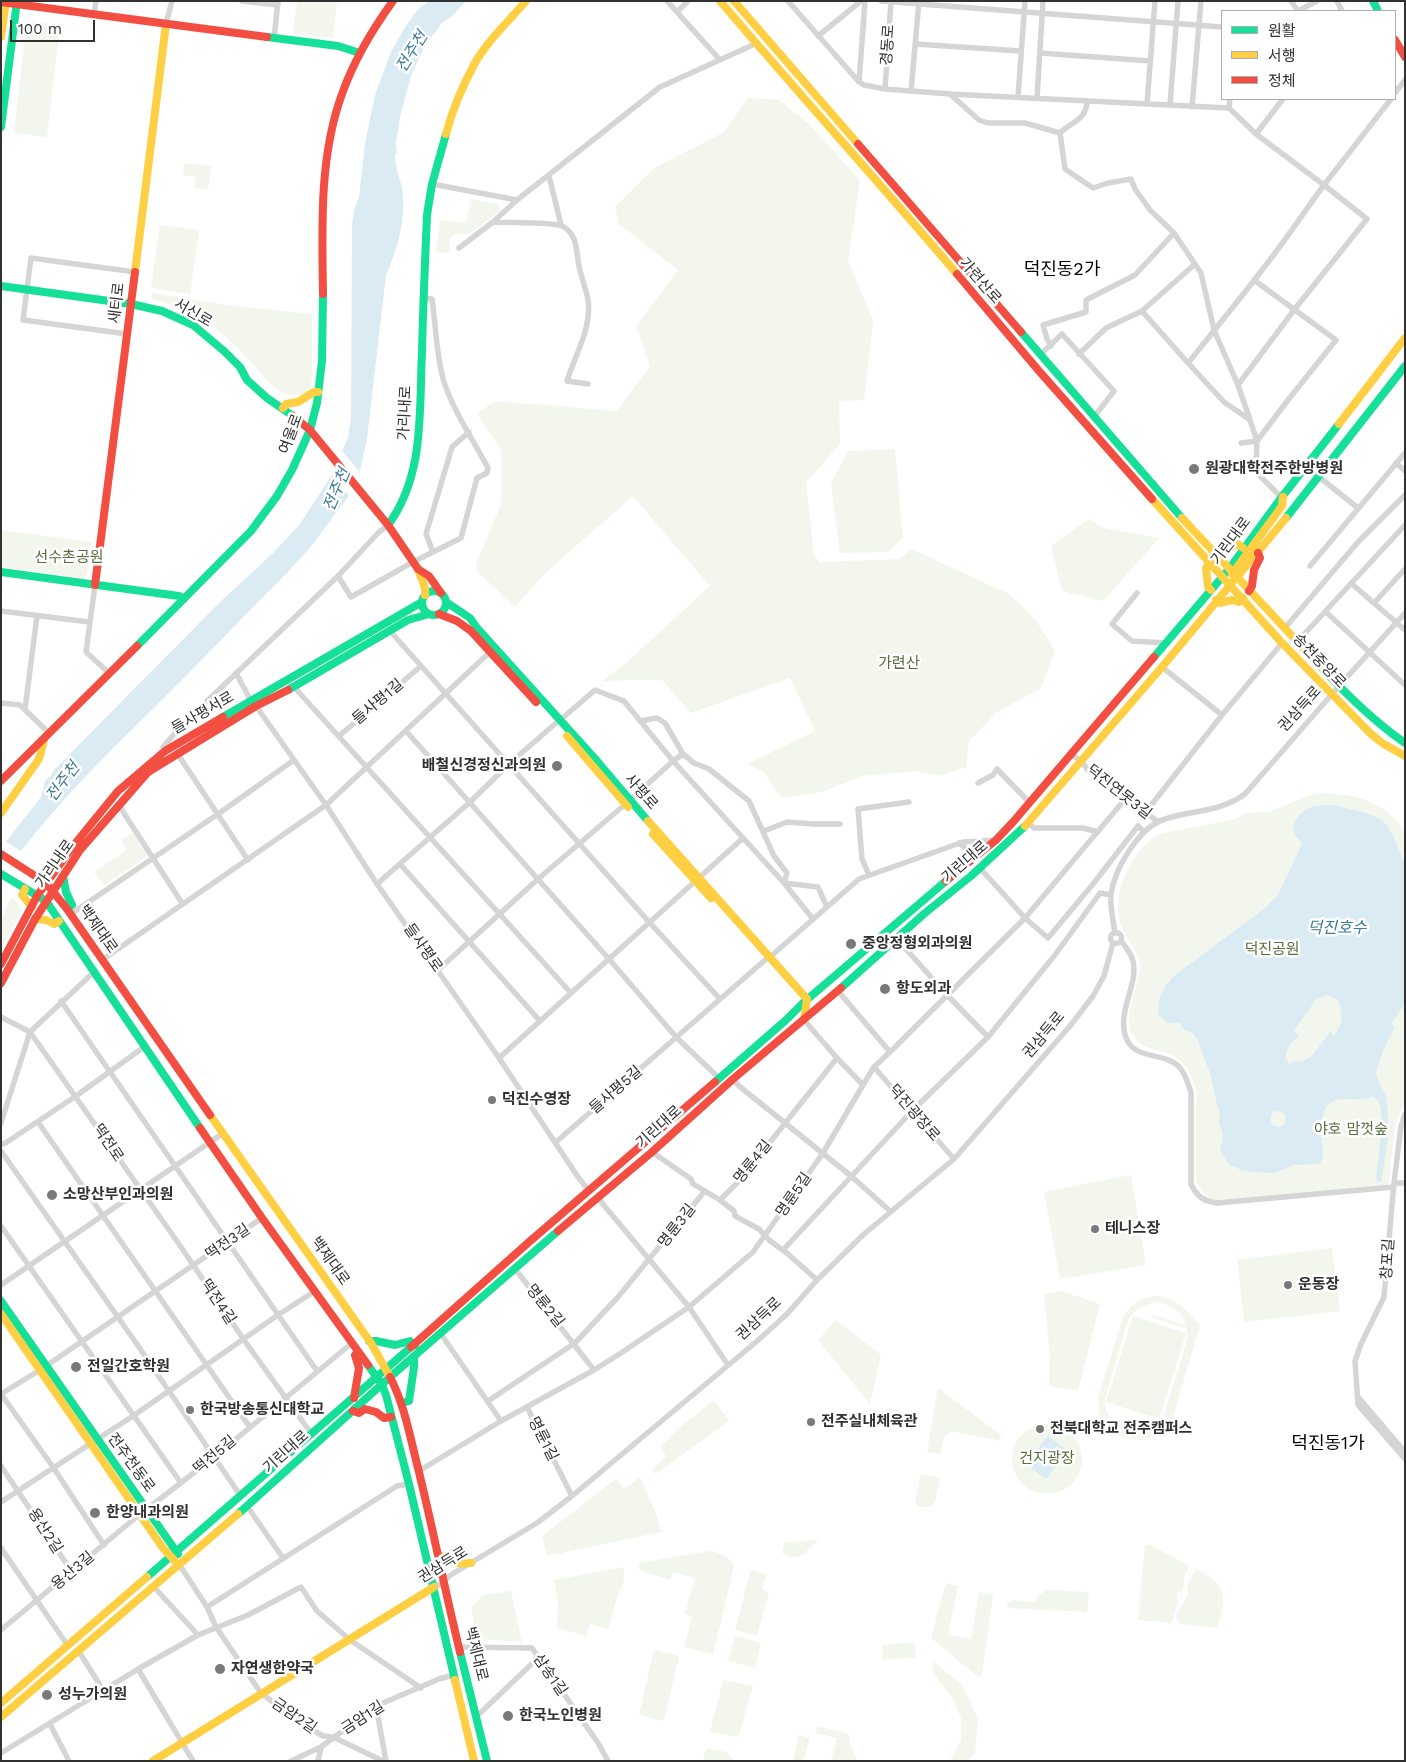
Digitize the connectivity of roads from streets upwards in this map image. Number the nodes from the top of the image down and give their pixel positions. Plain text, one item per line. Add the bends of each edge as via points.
1 (96, 1) edge
2 (172, 1) edge
3 (242, 1) edge
4 (393, 1) edge
5 (526, 1) edge
6 (667, 1) edge
7 (688, 1) edge
8 (720, 1) edge
9 (734, 1) edge
10 (863, 1) edge
11 (880, 1) edge
12 (1025, 1) edge
13 (1043, 1) edge
14 (1155, 1) edge
15 (1178, 1) edge
16 (1200, 1) edge
17 (1317, 1) edge
18 (4, 2) edge
19 (791, 2) edge
20 (891, 2) edge
21 (17, 3) edge
22 (278, 3) edge
23 (918, 3) edge
24 (1300, 10) edge
25 (677, 12) junction
26 (1024, 12) junction
27 (1042, 13) junction
28 (94, 14) junction
29 (1153, 21) junction
30 (1177, 23) junction
31 (166, 24) junction
32 (1199, 25) junction
33 (1221, 27) edge
34 (1, 36) edge
35 (818, 36) junction
36 (274, 39) junction
37 (1396, 42) edge
38 (755, 44) junction
39 (915, 44) junction
40 (1021, 51) junction
41 (360, 53) junction
42 (1040, 53) junction
43 (1405, 57) edge
44 (720, 60) junction
45 (1150, 61) junction
46 (1405, 80) edge
47 (859, 82) junction
48 (885, 89) junction
49 (911, 91) junction
50 (1396, 92) edge
51 (950, 94) junction
52 (1018, 97) junction
53 (1036, 98) junction
54 (1230, 100) edge
55 (1282, 100) edge
56 (1390, 100) edge
57 (1087, 101) junction
58 (1147, 104) junction
59 (1170, 105) junction
60 (1192, 107) junction
61 (1229, 108) junction
62 (1, 127) edge
63 (1060, 133) junction
64 (1256, 134) junction
65 (549, 176) junction
66 (432, 184) junction
67 (1324, 186) junction
68 (517, 200) junction
69 (493, 222) junction
70 (560, 225) junction
71 (1174, 233) junction
72 (460, 248) dead end
73 (1195, 264) junction
74 (135, 272) junction
75 (1254, 280) junction
76 (1, 286) edge
77 (27, 290) junction
78 (423, 298) junction
79 (131, 304) junction
80 (1294, 310) junction
81 (1142, 311) junction
82 (1214, 330) junction
83 (127, 334) junction
84 (1405, 338) edge
85 (1051, 346) junction
86 (1040, 354) junction
87 (1079, 354) junction
88 (1188, 363) junction
89 (1405, 366) edge
90 (588, 384) dead end
91 (1238, 385) junction
92 (318, 392) junction
93 (283, 408) junction
94 (1094, 416) junction
95 (1250, 420) junction
96 (310, 430) junction
97 (468, 432) junction
98 (1257, 441) junction
99 (1241, 443) dead end
100 (1405, 453) edge
101 (1396, 463) junction
102 (1405, 471) edge
103 (1319, 477) junction
104 (1405, 495) edge
105 (1283, 497) junction
106 (1358, 508) junction
107 (380, 515) joint
108 (388, 525) junction
109 (1405, 525) edge
110 (1243, 548) junction
111 (433, 552) junction
112 (1214, 553) junction
113 (1258, 553) junction
114 (413, 562) junction
115 (1211, 562) junction
116 (1310, 566) dead end
117 (418, 569) junction
118 (1405, 569) edge
119 (1, 572) edge
120 (338, 576) junction
121 (1231, 577) junction
122 (1352, 584) junction
123 (95, 585) junction
124 (1211, 590) junction
125 (1249, 591) junction
126 (441, 593) junction
127 (1138, 593) dead end
128 (184, 598) junction
129 (423, 598) junction
130 (1243, 598) junction
131 (1216, 600) junction
132 (446, 602) junction
133 (1374, 603) junction
134 (1, 611) edge
135 (1326, 612) junction
136 (1405, 613) edge
137 (429, 614) junction
138 (439, 614) junction
139 (36, 616) junction
140 (89, 622) junction
141 (1396, 622) junction
142 (1278, 623) junction
143 (400, 625) joint
144 (1284, 629) junction
145 (1405, 630) edge
146 (390, 631) junction
147 (1167, 642) junction
148 (1297, 642) junction
149 (1282, 643) junction
150 (1369, 651) junction
151 (490, 652) junction
152 (421, 666) junction
153 (1162, 667) junction
154 (236, 673) junction
155 (110, 674) junction
156 (1339, 686) junction
157 (1405, 686) edge
158 (294, 687) junction
159 (446, 694) junction
160 (1332, 695) junction
161 (253, 704) junction
162 (1, 705) edge
163 (25, 709) junction
164 (1222, 715) junction
165 (640, 721) junction
166 (558, 722) junction
167 (406, 732) junction
168 (1405, 733) edge
169 (47, 736) junction
170 (339, 736) junction
171 (1402, 741) edge
172 (165, 751) junction
173 (177, 753) junction
174 (683, 754) junction
175 (1072, 755) junction
176 (1405, 756) edge
177 (294, 760) junction
178 (673, 761) junction
179 (1081, 761) junction
180 (509, 764) junction
181 (367, 766) junction
182 (148, 772) joint
183 (1, 781) edge
184 (978, 783) dead end
185 (1126, 798) junction
186 (627, 802) junction
187 (909, 802) dead end
188 (469, 803) junction
189 (1030, 803) junction
190 (118, 804) junction
191 (326, 805) junction
192 (1, 812) edge
193 (1145, 813) junction
194 (218, 814) junction
195 (1157, 822) junction
196 (1028, 823) junction
197 (840, 824) dead end
198 (764, 832) junction
199 (1098, 832) junction
200 (1144, 832) junction
201 (430, 838) junction
202 (742, 839) junction
203 (996, 840) junction
204 (579, 843) junction
205 (959, 843) junction
206 (1, 854) edge
207 (976, 856) junction
208 (153, 859) junction
209 (248, 860) junction
210 (400, 864) junction
211 (980, 868) junction
212 (1, 874) edge
213 (869, 875) junction
214 (63, 876) junction
215 (538, 879) junction
216 (697, 879) junction
217 (46, 883) junction
218 (784, 883) junction
219 (377, 884) junction
220 (1093, 884) junction
221 (24, 889) junction
222 (52, 891) junction
223 (1100, 893) junction
224 (1112, 895) junction
225 (38, 896) junction
226 (46, 901) junction
227 (182, 904) junction
228 (32, 907) junction
229 (827, 907) junction
230 (69, 911) junction
231 (499, 914) junction
232 (1025, 918) junction
233 (35, 919) junction
234 (813, 919) junction
235 (59, 921) junction
236 (650, 923) junction
237 (1115, 933) junction
238 (897, 939) junction
239 (470, 940) junction
240 (1121, 941) junction
241 (1113, 943) junction
242 (609, 959) junction
243 (767, 959) junction
244 (102, 960) junction
245 (1, 964) edge
246 (438, 970) junction
247 (94, 972) junction
248 (1, 983) edge
249 (121, 987) junction
250 (838, 991) junction
251 (571, 993) junction
252 (110, 995) junction
253 (947, 995) junction
254 (720, 999) junction
255 (61, 1001) junction
256 (805, 1003) junction
257 (1, 1017) edge
258 (807, 1018) junction
259 (540, 1021) junction
260 (30, 1032) junction
261 (676, 1037) junction
262 (988, 1037) junction
263 (144, 1047) junction
264 (890, 1052) junction
265 (499, 1058) junction
266 (837, 1058) junction
267 (874, 1067) junction
268 (109, 1073) junction
269 (719, 1078) junction
270 (733, 1079) junction
271 (864, 1085) junction
272 (76, 1096) junction
273 (912, 1111) junction
274 (209, 1113) junction
275 (1405, 1114) edge
276 (38, 1122) junction
277 (196, 1122) junction
278 (785, 1122) junction
279 (1, 1123) edge
280 (222, 1134) junction
281 (209, 1142) junction
282 (556, 1142) junction
283 (1, 1143) edge
284 (1, 1151) edge
285 (652, 1152) junction
286 (823, 1153) junction
287 (954, 1159) junction
288 (174, 1166) junction
289 (851, 1176) junction
290 (1405, 1183) edge
291 (1394, 1185) junction
292 (140, 1189) junction
293 (589, 1191) junction
294 (704, 1192) junction
295 (597, 1197) junction
296 (720, 1200) junction
297 (890, 1211) junction
298 (102, 1214) junction
299 (262, 1218) junction
300 (1, 1226) edge
301 (765, 1236) junction
302 (64, 1241) junction
303 (227, 1242) junction
304 (182, 1247) joint
305 (783, 1250) junction
306 (650, 1260) junction
307 (193, 1265) junction
308 (29, 1266) junction
309 (515, 1269) junction
310 (816, 1280) junction
311 (1, 1285) edge
312 (155, 1290) junction
313 (315, 1291) junction
314 (618, 1297) joint
315 (1, 1301) edge
316 (689, 1307) junction
317 (1, 1314) edge
318 (278, 1315) junction
319 (118, 1318) junction
320 (441, 1334) junction
321 (244, 1340) junction
322 (369, 1341) junction
323 (82, 1342) junction
324 (352, 1343) junction
325 (575, 1343) junction
326 (415, 1345) junction
327 (358, 1352) junction
328 (414, 1358) junction
329 (206, 1365) junction
330 (728, 1365) junction
331 (43, 1368) junction
332 (594, 1370) junction
333 (317, 1371) junction
334 (388, 1373) junction
335 (379, 1382) junction
336 (168, 1390) junction
337 (1, 1394) edge
338 (284, 1398) junction
339 (354, 1398) junction
340 (1359, 1398) junction
341 (488, 1401) junction
342 (402, 1403) junction
343 (527, 1407) junction
344 (353, 1411) junction
345 (132, 1416) junction
346 (392, 1416) junction
347 (501, 1421) junction
348 (249, 1426) junction
349 (311, 1433) junction
350 (94, 1441) junction
351 (1405, 1452) edge
352 (213, 1458) junction
353 (1405, 1459) edge
354 (1, 1466) edge
355 (53, 1467) junction
356 (419, 1471) junction
357 (180, 1483) junction
358 (409, 1484) junction
359 (18, 1490) junction
360 (240, 1495) junction
361 (572, 1496) junction
362 (1, 1502) edge
363 (247, 1506) junction
364 (144, 1511) junction
365 (104, 1544) junction
366 (1, 1548) edge
367 (177, 1550) junction
368 (439, 1556) junction
369 (170, 1557) junction
370 (283, 1558) junction
371 (471, 1563) junction
372 (179, 1564) junction
373 (72, 1572) junction
374 (444, 1582) junction
375 (153, 1586) junction
376 (434, 1587) junction
377 (37, 1601) junction
378 (207, 1607) junction
379 (2, 1626) edge
380 (216, 1627) junction
381 (198, 1635) junction
382 (350, 1640) junction
383 (68, 1646) junction
384 (460, 1648) junction
385 (78, 1650) junction
386 (538, 1658) junction
387 (138, 1669) junction
388 (454, 1675) junction
389 (421, 1688) junction
390 (103, 1690) junction
391 (261, 1693) junction
392 (2, 1702) edge
393 (376, 1706) junction
394 (477, 1716) junction
395 (1, 1717) edge
396 (50, 1724) junction
397 (333, 1737) junction
398 (182, 1744) junction
399 (321, 1747) junction
400 (1, 1753) edge
401 (69, 1761) edge
402 (153, 1761) edge
403 (193, 1761) edge
404 (291, 1761) edge
405 (318, 1761) edge
406 (385, 1761) edge
407 (474, 1761) edge
408 (487, 1761) edge
409 (608, 1761) edge

1 - 28 street
2 - 31 street, 새터로
3 - 22 street
4 - 41 street, 여울로
5 - 66 street, 가리내로 via 475,63 450,119
6 - 25 street
7 - 25 street
8 - 38 street, 가련산로
9 - 86 street, 가련산로
10 - 35 street
10 - 47 street
11 - 20 street
12 - 26 street
13 - 27 street
14 - 29 street
15 - 30 street
16 - 32 street
17 - 24 street
18 - 21 street
18 - 34 street
19 - 35 street
20 - 23 street
20 - 48 street, 경동로
21 - 28 street
21 - 62 street
22 - 36 street
23 - 26 street
23 - 39 street
25 - 44 street
26 - 27 street
26 - 40 street
27 - 29 street
27 - 42 street
28 - 31 street
29 - 30 street
29 - 45 street
30 - 32 street
30 - 59 street
31 - 36 street
31 - 74 street, 새터로
32 - 33 street
32 - 60 street
35 - 47 street
36 - 41 street via 338,46
37 - 43 street
38 - 44 street
38 - 115 street, 가련산로 via 1045,378
39 - 40 street
39 - 49 street
40 - 52 street
41 - 92 street, 여울로 via 341,96 329,143
42 - 45 street
42 - 53 street
44 - 65 street via 660,88
45 - 58 street
46 - 50 street
47 - 48 street
48 - 49 street
49 - 51 street
51 - 52 street
51 - 63 street via 979,120 1025,124
52 - 53 street
53 - 57 street
54 - 61 street
55 - 64 street
56 - 67 street
57 - 58 street
57 - 63 street via 1082,116
58 - 59 street
59 - 60 street
60 - 61 street
61 - 64 street
63 - 71 street via 1065,169 1093,188 1131,179 1150,210
64 - 67 street
65 - 68 street
65 - 70 street
66 - 68 street
66 - 78 street, 가리내로 via 427,215
67 - 75 street
67 - 80 street via 1367,218
68 - 69 street
69 - 70 street
69 - 72 street
70 - 90 street via 573,235 588,300 583,339 567,381
71 - 73 street
71 - 85 street via 1135,275 1086,300 1086,312 1043,325
73 - 81 street
73 - 82 street
74 - 77 street via 31,258
74 - 79 street, 새터로
75 - 80 street
75 - 82 street
76 - 77 street, 서신로
77 - 79 street, 서신로
77 - 83 street via 23,320
78 - 97 street via 432,299 444,381
78 - 108 street, 가리내로 via 418,450 407,494
79 - 83 street, 새터로
79 - 93 street, 서신로 via 162,311 193,325 240,367 247,380
80 - 91 street
80 - 98 street via 1336,340
81 - 87 street via 1106,328
81 - 88 street
82 - 88 street
82 - 91 street
83 - 123 street, 새터로
84 - 105 street, 기린대로
85 - 86 street
85 - 87 street via 1062,334
86 - 94 street, 가련산로
87 - 94 street via 1114,391
88 - 95 street via 1224,402
89 - 103 street, 기린대로
91 - 95 street
92 - 93 street
92 - 96 street, 여울로
93 - 96 street, 서신로
94 - 112 street, 가련산로
95 - 98 street
96 - 107 street, 서신로
96 - 128 street, 여울로 via 288,478 268,510
97 - 111 street via 452,447 426,534
97 - 111 street via 488,468 487,473 477,478 461,538
98 - 99 street
98 - 105 street via 1256,465 1260,476
100 - 101 street
101 - 102 street
101 - 106 street
103 - 106 street
103 - 113 street, 기린대로
104 - 144 street via 1358,542
105 - 110 street, 기린대로
105 - 121 street via 1282,506
106 - 116 street
107 - 108 street, 사평로
108 - 114 street, 사평로
108 - 120 street, 가리내로
109 - 122 street
110 - 112 street via 1238,544
110 - 121 street, 기린대로
111 - 114 street
112 - 121 street, 가련산로
113 - 121 street, 기린대로
113 - 125 street via 1260,558
114 - 117 street, 사평로
114 - 120 street via 350,597
115 - 121 street, 가련산로
115 - 124 street via 1206,568
117 - 126 street, 사평로 via 429,576
117 - 129 street via 426,590
118 - 133 street
119 - 123 street
120 - 154 street, 가리내로
121 - 124 street, 기린대로
121 - 125 street, 송천중앙로
121 - 130 street, 송천중앙로
121 - 131 street, 기린대로
121 - 142 street via 1273,622
122 - 133 street
122 - 135 street
123 - 128 street
123 - 140 street, 새터로
124 - 147 street, 기린대로
125 - 142 street, 송천중앙로
126 - 129 street via 430,591
126 - 132 street, 사평로
127 - 147 street via 1112,624 1132,641
128 - 155 street, 여울로
129 - 137 street via 424,609
129 - 161 street, 들사평서로 via 289,678
130 - 131 street via 1239,602 1220,603
130 - 149 street, 송천중앙로
131 - 153 street, 기린대로
132 - 138 street via 445,609
132 - 166 street, 사평로 via 470,618
133 - 141 street
134 - 139 street
135 - 148 street
135 - 150 street
136 - 141 street, 권삼득로
137 - 138 street, 사평로
137 - 143 street, 사평로
138 - 151 street, 사평로 via 458,620 474,632
139 - 140 street
139 - 163 street
140 - 155 street, 새터로 via 86,652
141 - 145 street
141 - 150 street, 권삼득로
142 - 144 street, 송천중앙로
143 - 146 street, 들사평서로
144 - 148 street, 송천중앙로
146 - 152 street
146 - 158 street, 들사평서로
147 - 175 street, 기린대로
148 - 156 street, 송천중앙로
149 - 160 street, 송천중앙로
149 - 164 street
150 - 156 street, 권삼득로
150 - 157 street
151 - 159 street
151 - 166 street, 사평로
152 - 159 street
152 - 170 street, 들사평1길
153 - 164 street
153 - 179 street, 기린대로
154 - 161 street, 들사평로
154 - 172 street, 가리내로 via 182,725 163,747
155 - 169 street, 여울로
156 - 160 street, 권삼득로
156 - 171 street, 송천중앙로 via 1383,728
158 - 161 street, 들사평서로
158 - 170 street
159 - 167 street
159 - 180 street
160 - 176 street, 송천중앙로 via 1382,743
160 - 195 street, 권삼득로 via 1234,802
161 - 172 street, 들사평서로
161 - 173 street, 들사평서로
161 - 177 street, 들사평로
162 - 163 street via 20,705
163 - 169 street
164 - 193 street
165 - 166 street via 624,701 595,690
165 - 174 street via 657,718 665,723
165 - 178 street
166 - 180 street
166 - 186 street, 사평로
167 - 181 street
167 - 188 street
168 - 171 street
169 - 183 street, 여울로
169 - 192 street via 39,759
170 - 181 street, 들사평1길
172 - 217 street, 들사평서로 via 118,791
173 - 182 street, 들사평서로
173 - 194 street
174 - 178 street
174 - 198 street via 709,769 749,801
175 - 179 street
175 - 189 street, 기린대로
177 - 191 street, 들사평로
177 - 194 street
178 - 186 street
178 - 202 street
179 - 185 street, 덕진연못3길 via 1088,770
179 - 196 street, 기린대로
180 - 188 street
180 - 204 street
181 - 191 street
181 - 201 street, 들사평1길
182 - 190 street, 가리내로
184 - 189 street via 997,769
185 - 193 street, 덕진연못3길
185 - 199 street, 덕진광장로
186 - 204 street
186 - 216 street, 사평로
187 - 213 street via 858,809 862,859
188 - 201 street
188 - 215 street
189 - 203 street, 기린대로
190 - 208 street
190 - 214 street, 가리내로
191 - 209 street
191 - 219 street, 들사평로
193 - 195 street, 덕진연못3길
194 - 208 street
194 - 209 street
195 - 200 street, 권삼득로
196 - 199 street via 1034,828 1082,828
196 - 211 street, 기린대로
197 - 198 street via 787,822
198 - 218 street via 774,856 787,873
199 - 232 street, 덕진광장로
200 - 220 street via 1138,826
200 - 224 street, 권삼득로 via 1118,869
201 - 210 street
201 - 231 street, 들사평1길
202 - 216 street
202 - 218 street
203 - 205 street, 들사평5길
203 - 207 street, 기린대로
204 - 215 street
204 - 236 street
205 - 207 street
205 - 213 street, 들사평5길
206 - 217 street, 백제대로
207 - 256 street, 기린대로
208 - 227 street
208 - 230 street
209 - 227 street
210 - 219 street
210 - 239 street
211 - 232 street
211 - 238 street, 기린대로
212 - 221 street, 백제대로
213 - 229 street, 들사평5길 via 859,879
214 - 222 street, 가리내로
214 - 230 street via 72,905
215 - 231 street
215 - 242 street
216 - 236 street
216 - 243 street, 사평로
217 - 222 street, 백제대로
217 - 225 street, 들사평서로
218 - 229 street via 818,887
218 - 234 street
219 - 246 street, 들사평로
220 - 223 street
220 - 232 street via 1048,938
221 - 225 street, 백제대로
221 - 228 street via 22,895
222 - 226 street, 가리내로
222 - 230 street, 백제대로
223 - 224 street
223 - 262 street via 1055,955
224 - 237 street, 권삼득로
225 - 226 street, 백제대로
225 - 228 street, 가리내로
226 - 233 street, 가리내로
226 - 235 street, 백제대로
227 - 244 street
228 - 245 street, 가리내로
229 - 234 street, 들사평5길
230 - 244 street, 백제대로
231 - 239 street
231 - 251 street, 들사평1길
232 - 253 street, 덕진광장로
233 - 235 street via 54,924
233 - 248 street, 가리내로
234 - 243 street, 들사평5길
235 - 247 street, 백제대로
236 - 242 street
236 - 254 street
237 - 240 street, 권삼득로 via 1121,935
237 - 241 street, 권삼득로 via 1111,937
238 - 250 street, 기린대로
238 - 253 street
239 - 246 street
239 - 259 street
240 - 241 street
240 - 291 street, 권삼득로 via 1133,959 1134,967 1124,1016 1127,1039 1131,1046 1144,1053 1170,1060 1186,1078 1190,1092 1191,1184 1200,1197 1217,1203
241 - 287 street, 권삼득로 via 1104,976 1087,1004
242 - 251 street
242 - 261 street
243 - 254 street, 들사평5길
243 - 256 street, 사평로
244 - 249 street, 백제대로
246 - 265 street, 들사평로
247 - 252 street, 백제대로
247 - 255 street
249 - 252 street
249 - 274 street, 백제대로
250 - 258 street, 기린대로
250 - 264 street
251 - 259 street
252 - 263 street, 백제대로
253 - 262 street
253 - 264 street, 덕진광장로
254 - 261 street, 들사평5길
255 - 260 street
255 - 268 street
256 - 258 street
256 - 269 street, 기린대로
257 - 260 street
258 - 266 street
258 - 270 street, 기린대로
259 - 265 street
260 - 272 street, 떡전로
260 - 279 street
261 - 269 street
261 - 282 street, 들사평5길
262 - 273 street
263 - 268 street
263 - 277 street, 백제대로
264 - 267 street, 덕진광장로
265 - 282 street, 들사평로
266 - 271 street
266 - 278 street
267 - 271 street, 덕진광장로
267 - 273 street, 덕진광장로
268 - 272 street
268 - 288 street
269 - 293 street, 기린대로
270 - 278 street
270 - 285 street, 기린대로
271 - 286 street, 명륜5길
272 - 276 street
272 - 292 street, 떡전로
273 - 287 street, 덕진광장로
273 - 289 street
274 - 277 street
274 - 280 street, 백제대로
275 - 291 street, 창포길 via 1399,1135
276 - 283 street
276 - 298 street
277 - 281 street, 백제대로
278 - 286 street
278 - 296 street, 명륜4길
280 - 281 street
280 - 322 street, 백제대로
281 - 288 street
281 - 299 street, 백제대로
282 - 293 street, 들사평로
284 - 302 street
285 - 294 street via 691,1178 693,1184
285 - 295 street, 기린대로
286 - 289 street
286 - 301 street, 명륜5길
287 - 297 street, 권삼득로
288 - 292 street
288 - 303 street
289 - 297 street
289 - 305 street
290 - 291 street, 권삼득로
291 - 340 street, 창포길 via 1384,1298 1355,1361
292 - 298 street
292 - 304 street, 떡전로
293 - 326 street, 기린대로
294 - 296 street
294 - 306 street, 명륜3길
295 - 306 street, 명륜3길
295 - 309 street, 기린대로
296 - 301 street via 734,1211 735,1216
297 - 310 street, 권삼득로
298 - 302 street
298 - 312 street
299 - 303 street, 떡전3길
299 - 313 street, 백제대로
300 - 308 street
301 - 305 street
301 - 316 street via 753,1252
302 - 308 street
302 - 319 street
303 - 307 street, 떡전3길
303 - 318 street
304 - 307 street, 떡전3길
305 - 310 street
306 - 314 street, 명륜3길
306 - 316 street, 명륜3길
307 - 312 street, 떡전3길
307 - 321 street, 떡전4길
308 - 311 street
308 - 323 street
309 - 320 street, 기린대로
309 - 325 street, 명륜2길
310 - 330 street, 권삼득로 via 787,1314
312 - 319 street, 떡전3길
312 - 329 street
313 - 318 street, 떡전4길
313 - 324 street, 백제대로
314 - 325 street, 명륜2길
315 - 331 street, 전주천동로
316 - 330 street, 명륜3길
316 - 332 street
317 - 331 street, 전주천동로
318 - 321 street, 떡전4길
318 - 333 street
319 - 323 street, 떡전3길
319 - 336 street
320 - 328 street, 기린대로
320 - 341 street
321 - 329 street, 떡전4길
321 - 338 street, 떡전4길
322 - 326 street via 374,1339 396,1346 410,1341
322 - 334 street, 백제대로
323 - 331 street, 떡전3길
323 - 345 street
324 - 327 street, 백제대로
324 - 333 street, 떡전5길
325 - 332 street, 명륜2길
325 - 341 street, 명륜2길
326 - 334 street, 기린대로
327 - 335 street, 백제대로
327 - 339 street via 355,1355 359,1368
328 - 334 street, 기린대로
328 - 342 street via 416,1364 410,1380 409,1400
329 - 336 street, 떡전4길
329 - 348 street
330 - 361 street, 권삼득로
331 - 337 street, 떡전3길
331 - 350 street, 전주천동로
332 - 343 street
333 - 338 street, 떡전5길
334 - 335 street, 기린대로
334 - 342 street, 백제대로
335 - 339 street, 기린대로
335 - 344 street, 기린대로
335 - 346 street, 백제대로
336 - 345 street, 떡전4길
336 - 352 street
337 - 355 street
338 - 348 street, 떡전5길
338 - 349 street, 떡전4길
339 - 349 street, 기린대로
340 - 351 street
340 - 353 street, 창포길 via 1358,1405
341 - 347 street
342 - 356 street, 백제대로
343 - 347 street, 명륜1길
343 - 361 street, 명륜1길
344 - 346 street via 376,1412 384,1418
344 - 363 street, 기린대로
345 - 350 street, 떡전4길
345 - 357 street
346 - 358 street, 백제대로
347 - 356 street, 명륜1길
348 - 352 street, 떡전5길
349 - 360 street, 기린대로
350 - 355 street
350 - 364 street, 전주천동로
352 - 357 street, 떡전5길
352 - 360 street
354 - 359 street, 용산2길
355 - 359 street
355 - 365 street
356 - 368 street, 백제대로
357 - 364 street, 떡전5길
358 - 370 street via 397,1486
358 - 376 street, 백제대로
359 - 362 street
359 - 373 street, 용산2길
360 - 367 street, 기린대로
361 - 371 street, 권삼득로 via 538,1523
363 - 370 street
363 - 372 street, 기린대로
364 - 365 street, 용산3길
364 - 367 street, 전주천동로
364 - 369 street, 전주천동로
365 - 373 street, 용산3길
366 - 377 street
367 - 369 street, 기린대로
367 - 372 street, 전주천동로
368 - 371 street via 445,1556 454,1563
368 - 374 street, 백제대로
369 - 372 street, 전주천동로
369 - 383 street, 기린대로
370 - 378 street
371 - 374 street, 권삼득로
372 - 375 street, 기린대로
372 - 378 street
373 - 377 street, 용산3길
374 - 376 street, 권삼득로
374 - 384 street, 백제대로
375 - 381 street
375 - 385 street, 기린대로
376 - 382 street, 권삼득로
376 - 388 street, 백제대로
377 - 379 street, 용산3길
377 - 383 street
378 - 380 street
380 - 381 street
380 - 382 street via 248,1615 301,1587 316,1611
380 - 391 street
381 - 387 street
382 - 389 street
382 - 391 street, 권삼득로
383 - 392 street, 기린대로
384 - 386 street, 삼송1길 via 532,1648
384 - 394 street, 백제대로
385 - 390 street
385 - 395 street, 기린대로
386 - 394 street
386 - 409 street, 삼송1길
387 - 390 street
387 - 398 street
388 - 389 street, 금암1길
388 - 407 street, 백제대로
389 - 393 street, 금암1길
390 - 396 street
391 - 397 street, 금암2길 via 299,1722 323,1736
391 - 398 street, 권삼득로
393 - 397 street, 금암1길
393 - 406 street
394 - 408 street, 백제대로
396 - 400 street
396 - 401 street
397 - 399 street, 금암1길
397 - 406 street, 금암2길
398 - 402 street, 권삼득로
398 - 403 street
399 - 404 street
399 - 405 street

